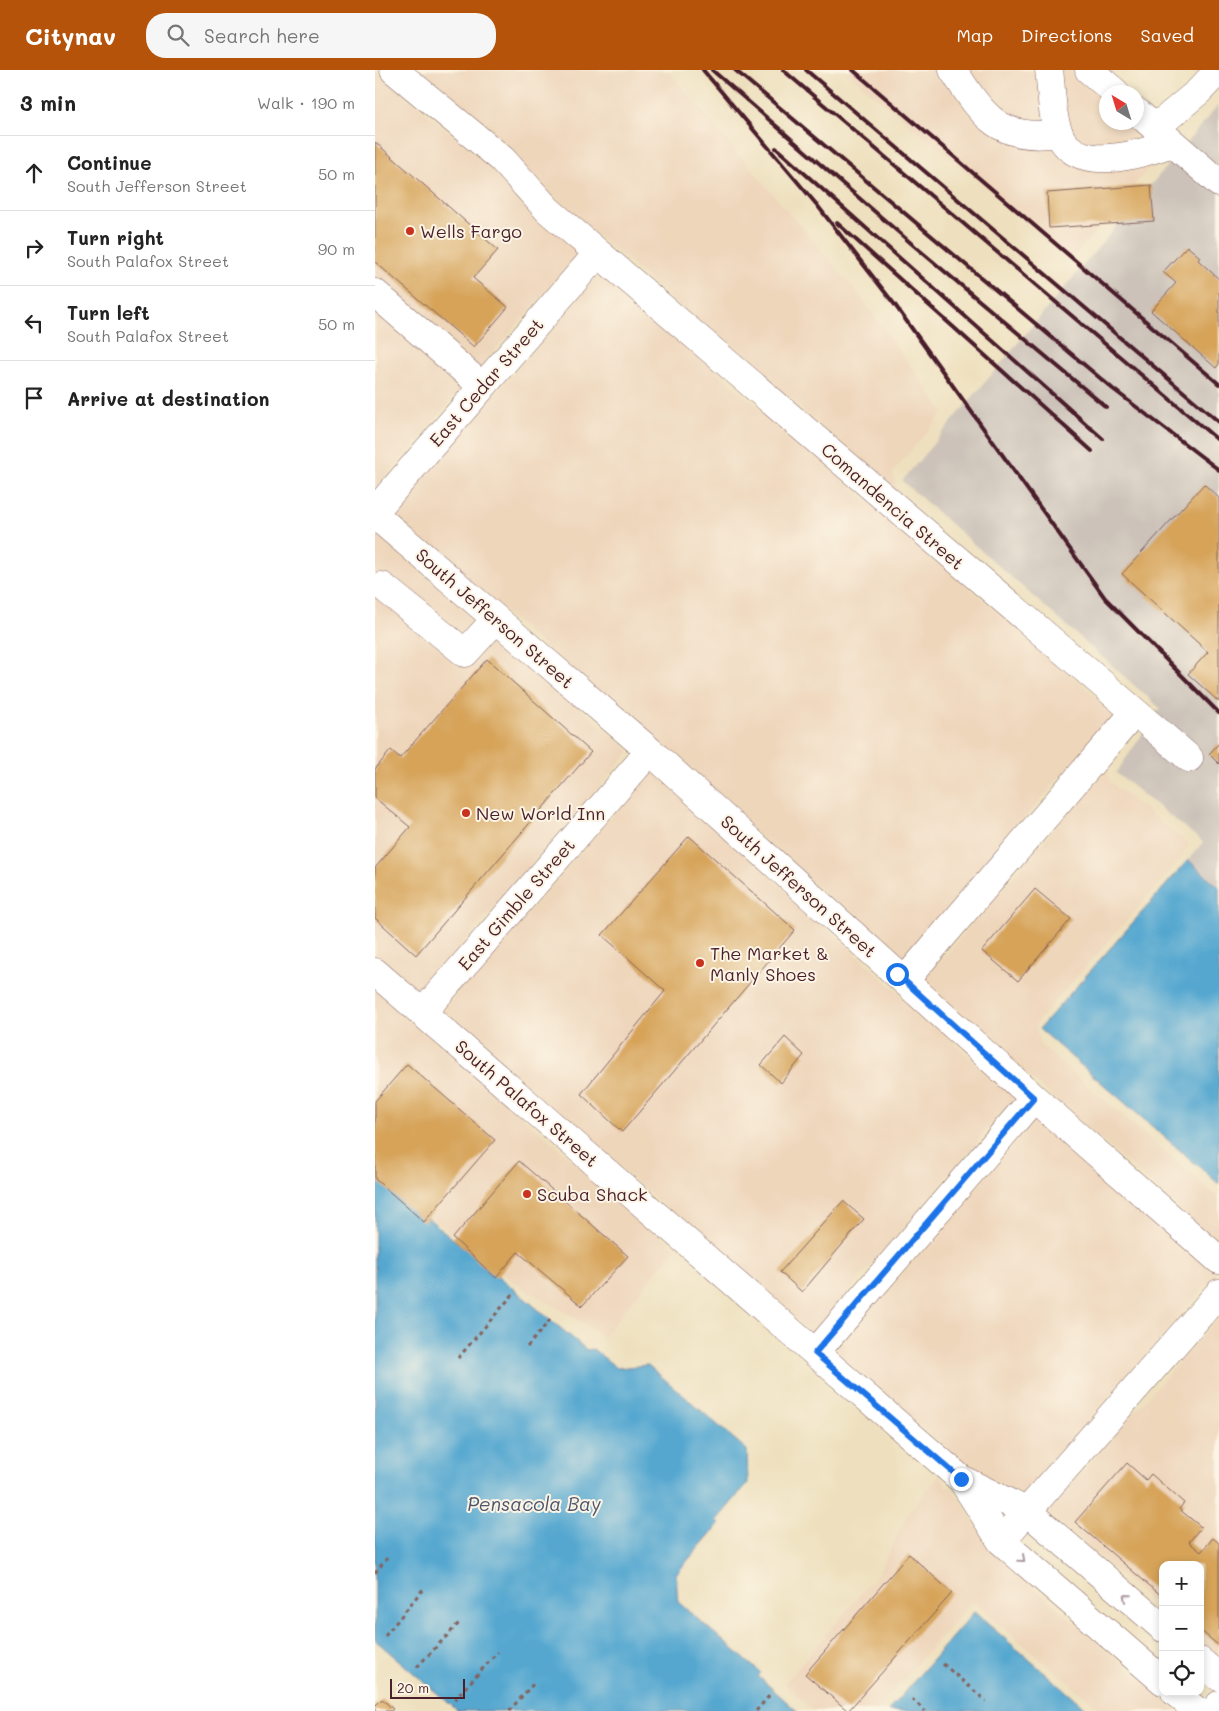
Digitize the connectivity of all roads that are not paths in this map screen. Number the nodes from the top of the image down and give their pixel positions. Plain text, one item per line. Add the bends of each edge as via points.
1 (394, 70) edge
2 (953, 70) edge
3 (1049, 70) edge
4 (1089, 70) edge
5 (1210, 73) edge
6 (1107, 85) edge
7 (1155, 128) edge
8 (1059, 133) junction
9 (1218, 185) edge
10 (598, 253) junction
11 (375, 294) edge
12 (482, 386) junction
13 (375, 511) edge
14 (375, 515) edge
15 (382, 586) dead end
16 (496, 619) junction
17 (1135, 712) junction
18 (650, 751) junction
19 (1189, 758) dead end
20 (375, 972) edge
21 (905, 980) junction
22 (422, 1012) junction
23 (1034, 1098) junction
24 (1219, 1260) edge
25 (1219, 1293) edge
26 (815, 1353) junction
27 (961, 1479) junction
28 (1027, 1512) junction
29 (1001, 1541) junction
30 (1159, 1625) edge
31 (1204, 1664) edge
32 (1219, 1677) edge
33 (1159, 1678) edge
34 (1180, 1696) edge
35 (1219, 1705) edge
36 (1197, 1711) edge
37 (1214, 1711) edge

1 - 10 street, Comandencia Street via 502,159 548,210
2 - 8 street via 975,104 1005,129 1035,137
3 - 8 street
4 - 6 street
5 - 7 street via 1199,91
7 - 8 street via 1141,154 1110,158 1092,157 1075,150
7 - 9 street
10 - 12 street, East Cedar Street
10 - 17 street, Comandencia Street
11 - 12 street
12 - 13 street, East Cedar Street
14 - 16 street, South Jefferson Street
15 - 16 street via 465,654
16 - 18 street, South Jefferson Street
17 - 19 street, Comandencia Street
17 - 21 street
18 - 21 street, South Jefferson Street
18 - 22 street, East Gimble Street
20 - 22 street, South Palafox Street
21 - 23 street, South Jefferson Street
22 - 26 street, South Palafox Street
23 - 24 street, South Jefferson Street
23 - 26 street
25 - 28 street
26 - 27 street, South Palafox Street
27 - 28 street, South Palafox Street
27 - 29 street, South Palafox Street
28 - 29 street
30 -> 28 street, South Palafox Street
29 -> 33 street, South Palafox Street
31 - 32 street
34 - 36 street
35 - 37 street

